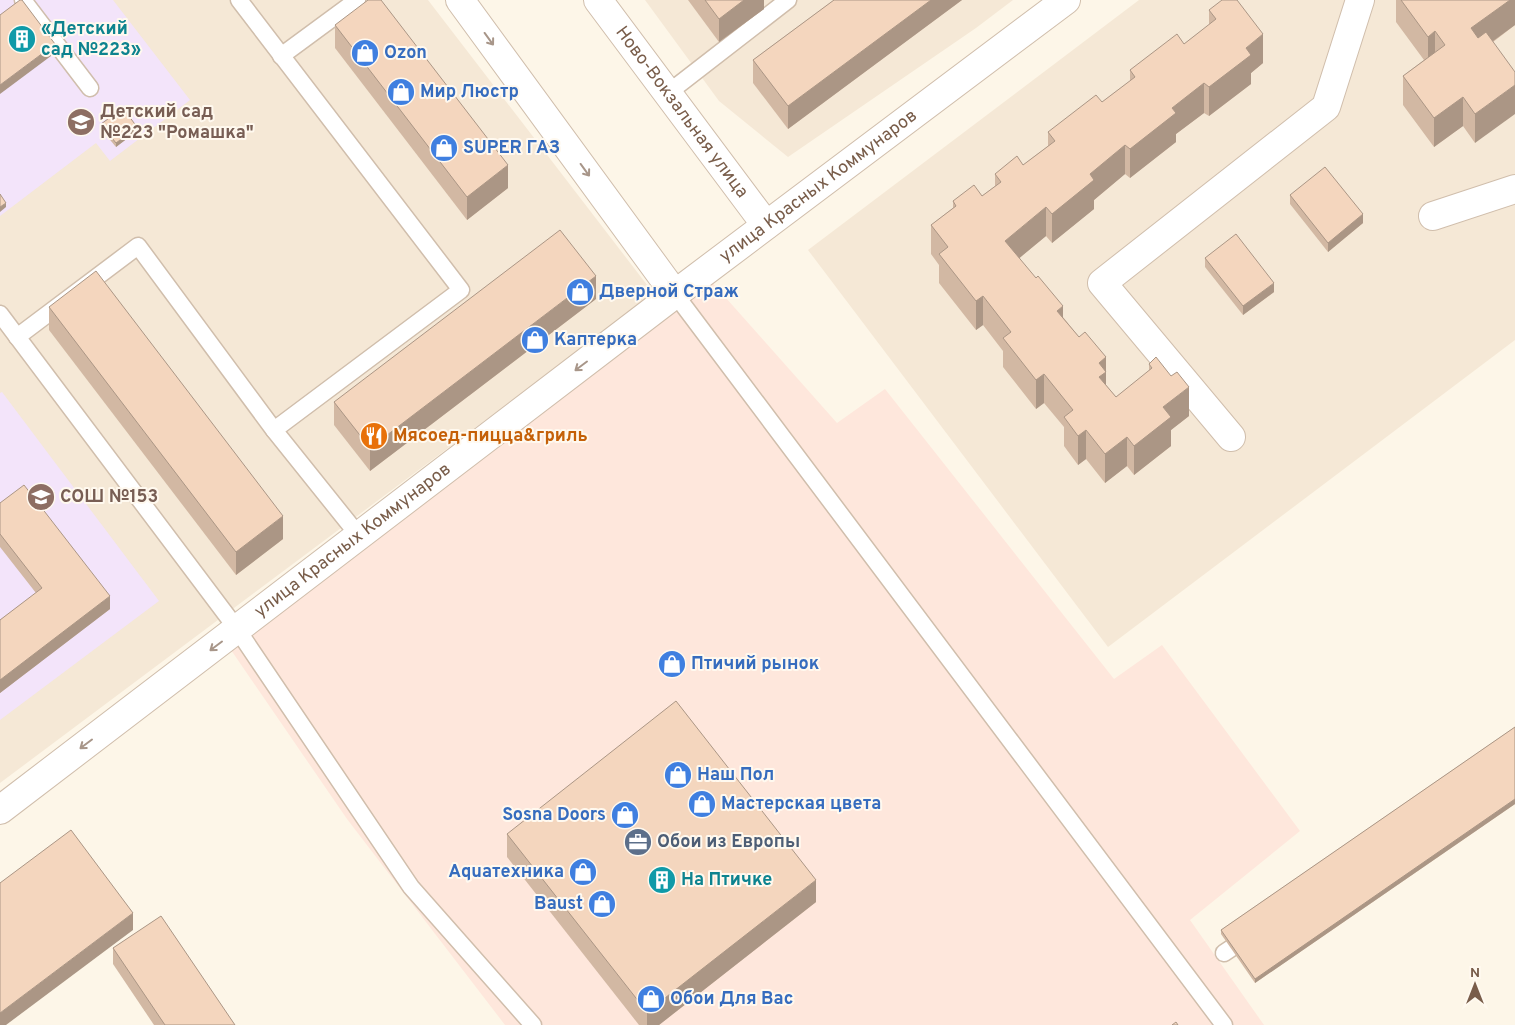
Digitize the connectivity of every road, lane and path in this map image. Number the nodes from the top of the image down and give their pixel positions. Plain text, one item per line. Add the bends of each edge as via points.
1 (23, 0) edge
2 (239, 0) edge
3 (357, 0) edge
4 (460, 0) edge
5 (598, 0) edge
6 (788, 0) edge
7 (1066, 0) edge
8 (1360, 0) edge
9 (281, 56) junction
10 (90, 88) dead end
11 (668, 93) junction
12 (1515, 189) edge
13 (1433, 216) dead end
14 (766, 224) junction
15 (675, 294) junction
16 (0, 314) edge
17 (17, 336) junction
18 (274, 430) junction
19 (1231, 438) dead end
20 (359, 536) junction
21 (237, 629) junction
22 (0, 810) edge
23 (1256, 930) edge
24 (1224, 953) dead end
25 (533, 1025) edge
26 (1224, 1025) edge

1 - 10 lane
2 - 9 lane
3 - 9 lane
4 -> 15 street
5 - 11 street, Ново-Вокзальная улица
6 - 11 lane
7 - 14 street, улица Красных Коммунаров
8 - 19 street via 1326,106 1102,283
9 - 18 lane via 461,290
11 - 14 street, Ново-Вокзальная улица
12 - 13 street
14 - 15 street, улица Красных Коммунаров
15 -> 20 street, улица Красных Коммунаров
15 - 26 lane
16 - 17 lane
17 - 18 lane via 138,246
17 - 21 lane
18 - 20 lane
20 - 21 street, улица Красных Коммунаров
21 -> 22 street, улица Красных Коммунаров
21 - 25 lane via 411,887
23 - 24 lane

